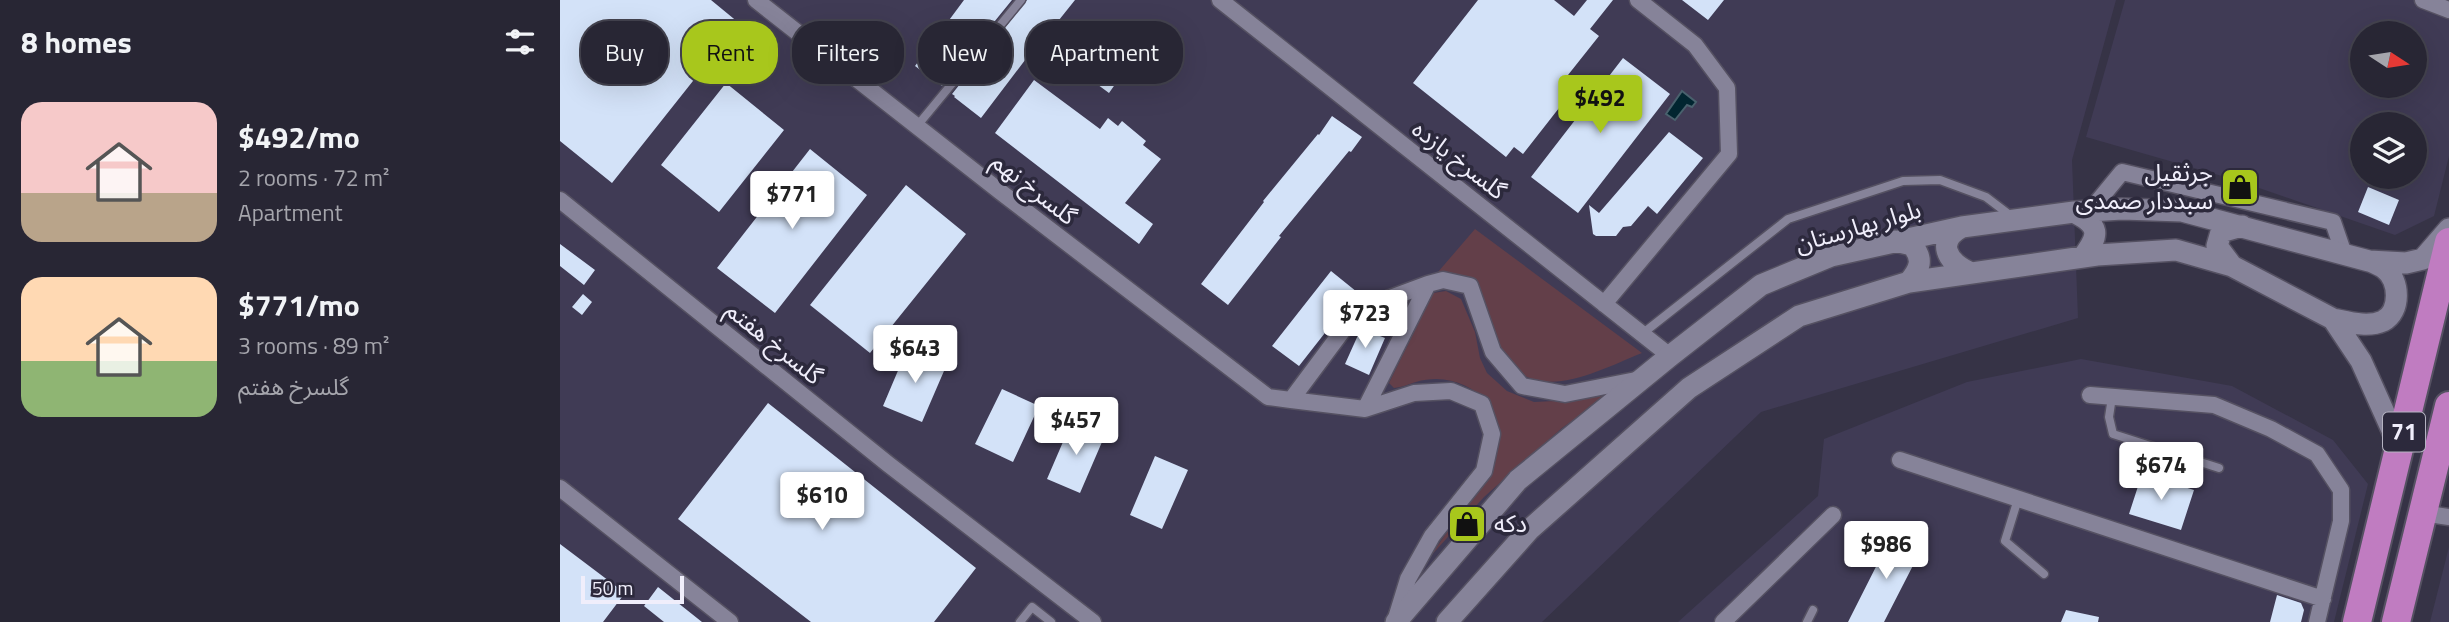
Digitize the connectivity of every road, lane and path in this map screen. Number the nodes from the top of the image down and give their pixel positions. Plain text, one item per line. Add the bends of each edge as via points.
1 (756, 0) edge
2 (1021, 0) edge
3 (1220, 0) edge
4 (1638, 0) edge
5 (2423, 0) edge
6 (2449, 10) edge
7 (917, 126) junction
8 (2208, 191) junction
9 (560, 200) edge
10 (2081, 212) junction
11 (2203, 216) junction
12 (2016, 220) junction
13 (2242, 226) junction
14 (1962, 227) junction
15 (2449, 229) edge
16 (1895, 241) junction
17 (2449, 242) edge
18 (2344, 254) junction
19 (2082, 257) junction
20 (2369, 261) junction
21 (2232, 266) junction
22 (1969, 272) junction
23 (1909, 282) junction
24 (1428, 284) junction
25 (1604, 304) junction
26 (2333, 319) junction
27 (1642, 334) junction
28 (1670, 356) junction
29 (1643, 379) junction
30 (2090, 395) dead end
31 (2112, 397) junction
32 (1291, 400) junction
33 (2449, 405) edge
34 (1365, 409) junction
35 (2400, 448) junction
36 (1900, 460) dead end
37 (2219, 468) dead end
38 (560, 488) edge
39 (2018, 499) junction
40 (1833, 515) dead end
41 (2436, 515) edge
42 (2044, 574) dead end
43 (2323, 599) junction
44 (1813, 610) dead end
45 (2321, 621) edge
46 (730, 622) edge
47 (1020, 622) edge
48 (1051, 622) edge
49 (1093, 622) edge
50 (1395, 622) edge
51 (1447, 622) edge
52 (1723, 622) edge
53 (1807, 622) edge
54 (2357, 622) edge
55 (2396, 622) edge

1 - 7 street, گلسرخ نهم
2 - 7 lane
3 - 25 street, گلسرخ یازده
4 - 25 street via 1695,45 1727,88 1729,154
5 - 6 street
7 - 32 street, گلسرخ نهم via 1268,397
8 - 10 street via 2122,172
8 - 11 street
8 - 18 street via 2333,222
9 - 49 street, گلسرخ هفتم
10 - 11 street, بلوار بهارستان via 2122,209
10 - 12 street, بلوار بهارستان
10 - 19 street via 2095,233
11 - 13 street, بلوار بهارستان
12 - 14 street, بلوار بهارستان
12 - 27 lane via 1986,197 1940,180 1903,181 1788,219
13 - 18 street, بلوار بهارستان
13 - 21 street via 2221,232 2217,246
14 - 16 street, بلوار بهارستان
14 - 22 street via 1953,232 1947,252 1951,261
15 - 20 street, بلوار بهارستان via 2423,259
16 - 23 street via 1912,245 1920,258 1919,271
16 - 28 street, بلوار بهارستان via 1831,256 1761,285
17 - 35 highway, 71
18 - 20 street, بلوار بهارستان
19 - 21 street via 2176,250
19 - 22 street
20 - 26 street via 2387,270 2396,290 2395,308 2383,321 2360,324
21 - 26 street
22 - 23 street
23 - 51 street via 1799,316 1689,388 1529,530
24 - 29 street via 1443,280 1470,286 1493,352 1522,386 1565,394
24 - 32 street via 1359,310
24 - 34 street
25 - 27 street, گلسرخ یازده
26 - 35 street via 2361,361
27 - 28 street, گلسرخ یازده
28 - 29 street, بلوار بهارستان
29 - 50 street, بلوار بهارستان via 1518,481
30 - 31 street
31 - 37 lane via 2109,417 2113,434
31 - 43 street via 2214,405 2317,454 2341,490 2341,521
32 - 34 street, گلسرخ نهم
33 - 41 highway, 71
34 - 50 street via 1415,393 1451,391 1482,404 1492,434 1484,471 1432,536 1408,579
35 - 54 highway, 71
36 - 39 street
38 - 46 street
39 - 42 lane via 2005,541
39 - 43 street
40 - 52 street
41 - 55 highway, 71
43 - 45 street
44 - 53 lane
47 - 48 lane via 1032,607

